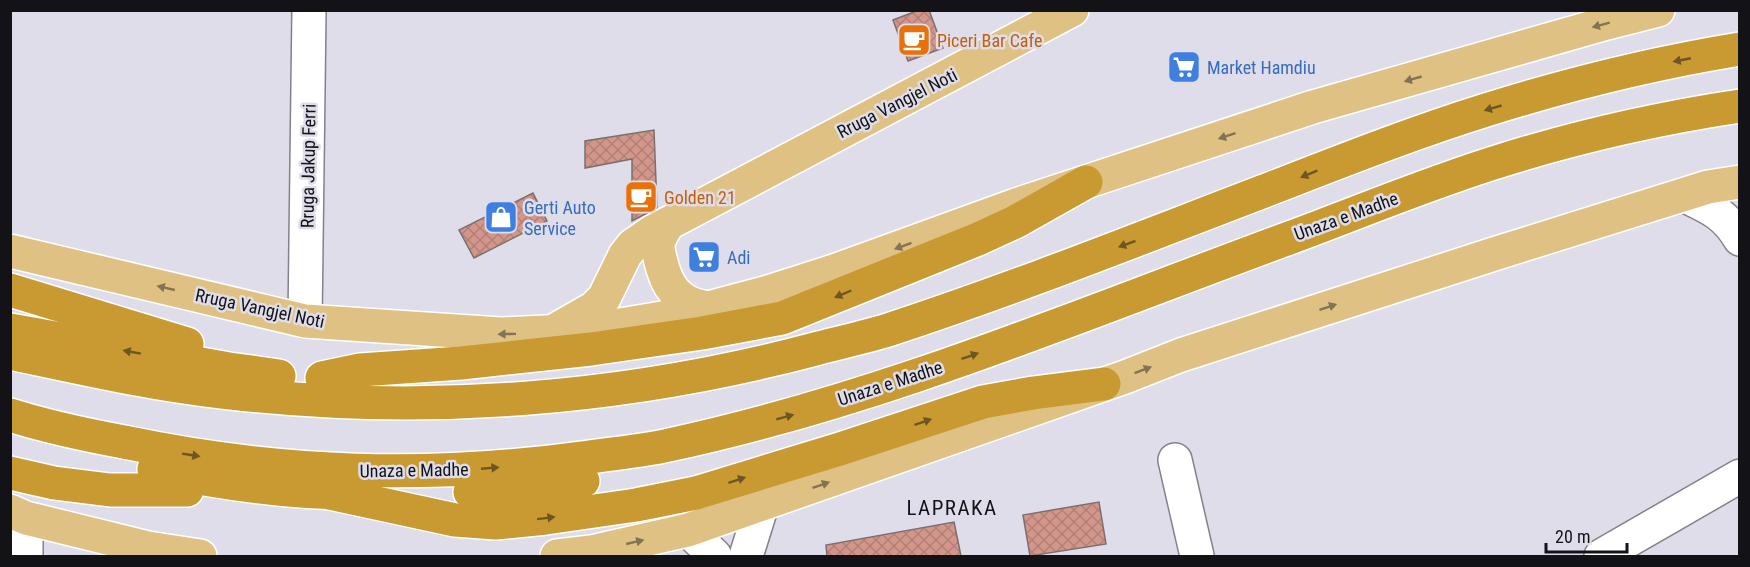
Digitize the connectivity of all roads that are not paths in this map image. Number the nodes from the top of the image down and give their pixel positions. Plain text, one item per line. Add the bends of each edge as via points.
1 (309, 10) edge
2 (1658, 10) edge
3 (1068, 11) edge
4 (1740, 49) edge
5 (1740, 106) edge
6 (1086, 182) junction
7 (1740, 182) edge
8 (1683, 195) junction
9 (660, 228) junction
10 (1740, 238) edge
11 (10, 251) edge
12 (10, 290) edge
13 (710, 308) junction
14 (305, 321) junction
15 (10, 330) edge
16 (550, 332) junction
17 (10, 353) edge
18 (260, 374) junction
19 (322, 378) junction
20 (649, 384) junction
21 (1104, 384) junction
22 (10, 416) edge
23 (53, 426) junction
24 (734, 430) junction
25 (1174, 460) dead end
26 (10, 473) edge
27 (1740, 476) edge
28 (260, 487) junction
29 (330, 493) junction
30 (762, 506) junction
31 (18, 514) edge
32 (688, 530) junction
33 (26, 556) edge
34 (200, 556) edge
35 (557, 556) edge
36 (716, 556) edge
37 (746, 556) edge
38 (1197, 556) edge
39 (1601, 556) edge

1 - 14 street, Rruga Jakup Ferri
2 -> 6 main road, Rruga Vangjel Noti via 1314,107
3 - 9 main road, Rruga Vangjel Noti
4 -> 20 highway via 1628,71 1490,109 883,332 732,369
24 -> 5 highway, Unaza e Madhe via 811,409 1008,344 1502,160 1680,115
6 -> 13 main road, Rruga Vangjel Noti via 834,271
6 -> 19 highway via 978,239 782,318 591,349 360,370
7 - 8 main road
8 - 10 street via 1717,211
21 -> 8 main road via 1181,355
9 - 13 main road via 658,247 672,291 690,305
9 - 16 main road, Rruga Vangjel Noti via 633,245 604,298 594,308
14 -> 11 main road, Rruga Vangjel Noti
12 - 18 highway via 234,358
13 - 16 main road, Rruga Vangjel Noti via 620,325
16 -> 14 main road, Rruga Vangjel Noti via 501,334
18 -> 15 highway
17 - 20 highway via 163,384 353,403 546,397
18 - 19 highway
19 - 20 highway via 563,376
29 -> 21 highway via 464,521 496,523 546,518 696,493 984,402
30 -> 21 main road
22 - 23 highway, Unaza e Madhe
23 -> 24 highway, Unaza e Madhe via 230,460 337,471 405,472 538,464 663,447
23 - 28 highway via 122,461 202,480
24 - 29 highway via 702,448 600,478 463,493
25 - 38 street
26 - 28 highway via 110,490
27 - 39 street
28 - 29 highway
30 - 32 main road
30 - 37 street
31 - 33 street
31 - 34 main road via 148,548
35 -> 32 main road
32 - 36 street

